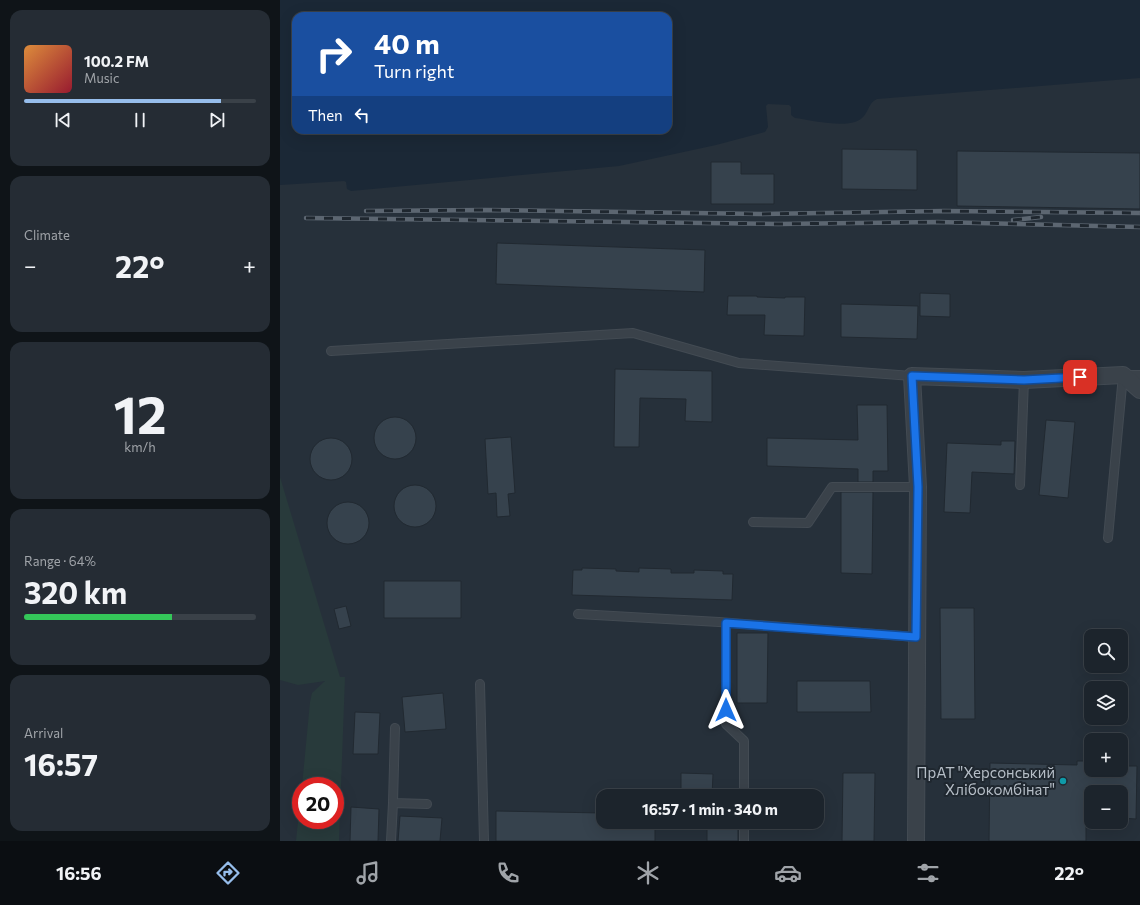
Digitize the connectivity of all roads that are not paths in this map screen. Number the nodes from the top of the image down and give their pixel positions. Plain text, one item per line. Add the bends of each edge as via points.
1 (332, 351) dead end
2 (1123, 375) junction
3 (1140, 375) edge
4 (912, 376) junction
5 (1024, 380) junction
6 (1140, 390) edge
7 (1020, 485) dead end
8 (918, 487) junction
9 (753, 522) dead end
10 (1108, 538) dead end
11 (578, 614) dead end
12 (726, 623) junction
13 (916, 637) junction
14 (480, 684) dead end
15 (395, 728) dead end
16 (744, 789) edge
17 (393, 803) junction
18 (427, 804) dead end
19 (744, 829) edge
20 (391, 841) edge
21 (484, 841) edge
22 (744, 841) edge
23 (916, 841) edge

1 - 4 lane via 633,333 739,363
2 - 3 lane
2 - 5 street
2 - 6 street
2 - 10 lane
4 - 5 street
4 - 8 street
5 - 7 lane
8 - 9 lane via 832,487 808,523
8 - 13 street
11 - 12 lane
12 - 13 lane
12 - 16 lane via 726,724 744,741
13 - 23 street
14 - 21 lane
15 - 17 lane
17 - 18 lane
17 - 20 lane
19 - 22 lane

